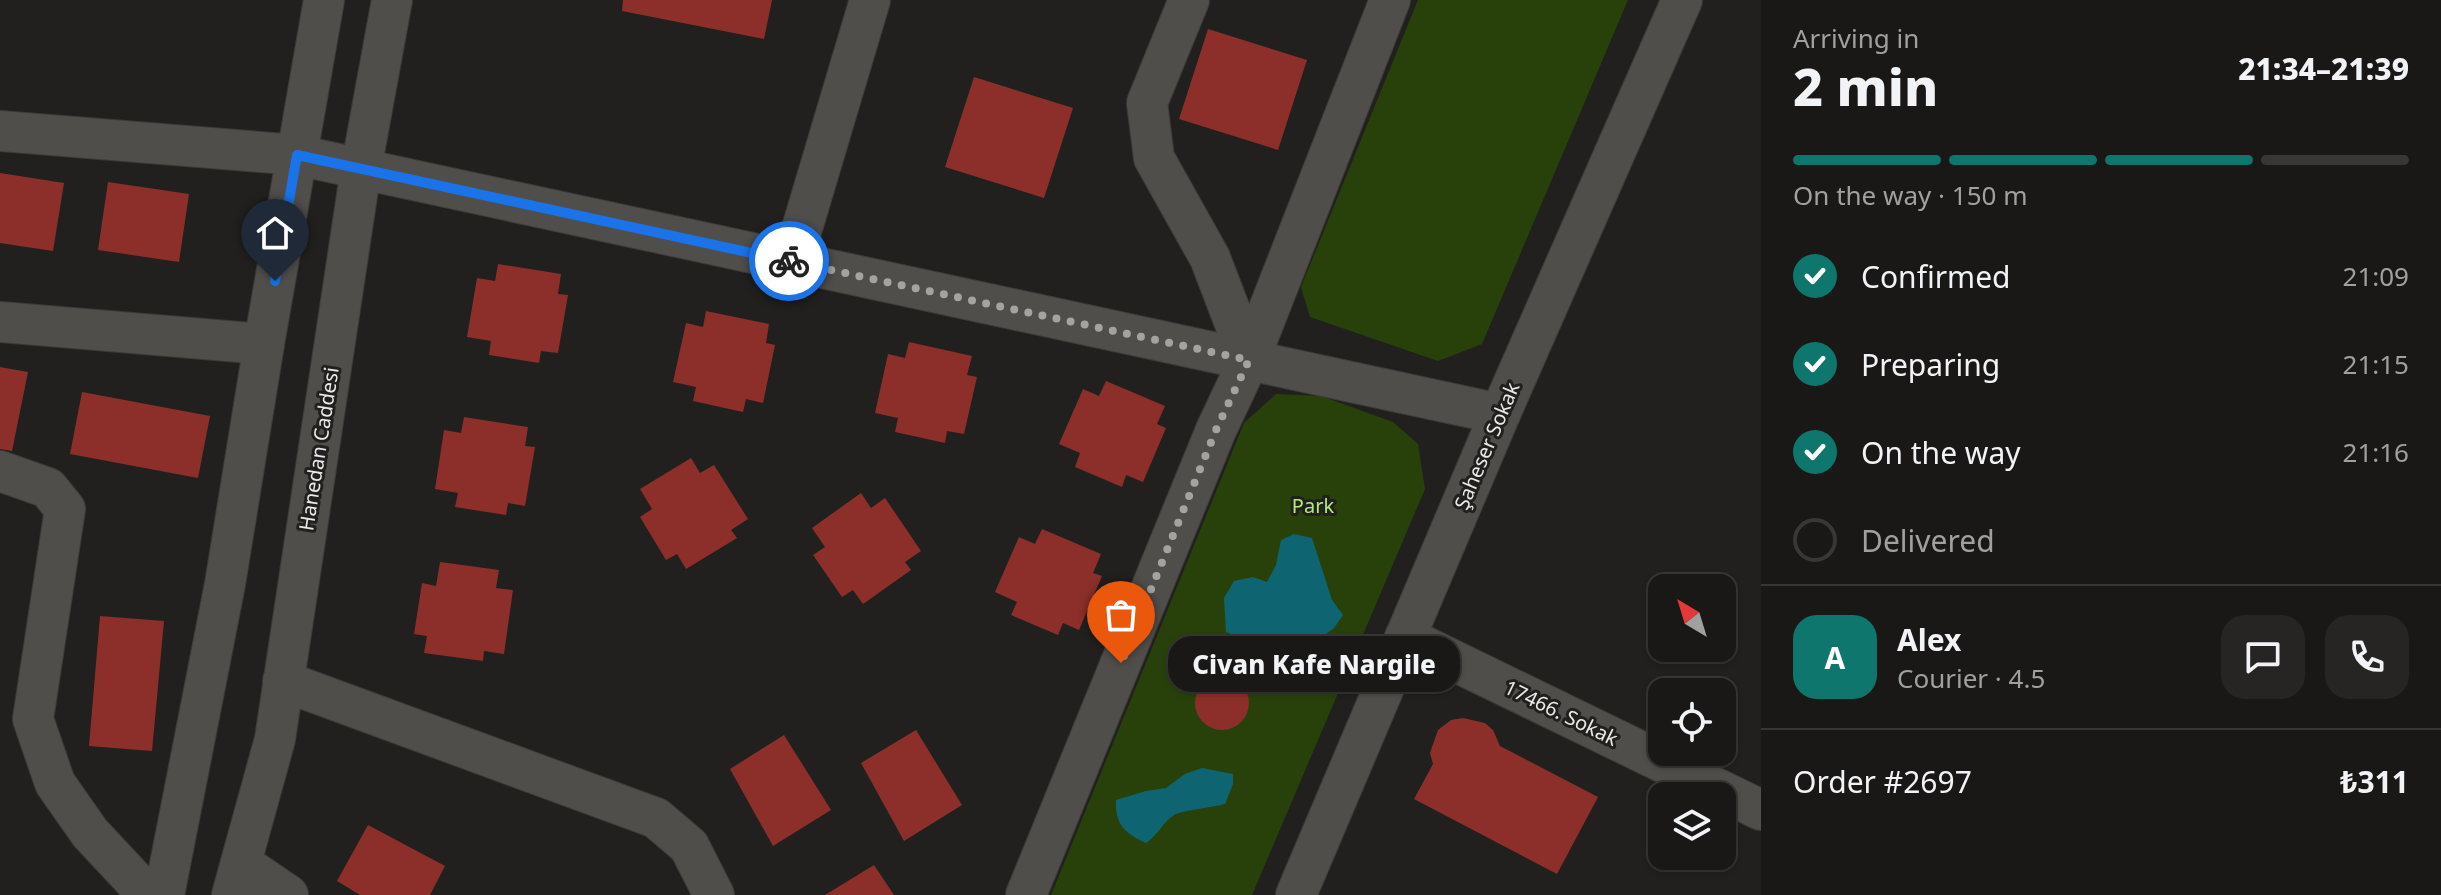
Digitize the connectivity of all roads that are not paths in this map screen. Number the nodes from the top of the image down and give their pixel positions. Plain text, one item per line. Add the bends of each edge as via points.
1 (324, 0) edge
2 (392, 0) edge
3 (870, 0) edge
4 (1189, 0) edge
5 (1390, 0) edge
6 (1682, 0) edge
7 (0, 131) edge
8 (297, 155) junction
9 (361, 169) junction
10 (792, 262) junction
11 (0, 322) edge
12 (264, 344) junction
13 (1249, 360) junction
14 (1500, 414) junction
15 (0, 471) edge
16 (1405, 637) junction
17 (283, 681) junction
18 (1761, 810) edge
19 (237, 879) edge
20 (148, 895) edge
21 (164, 895) edge
22 (288, 895) edge
23 (714, 895) edge
24 (1026, 895) edge
25 (1296, 895) edge

1 - 8 street
2 - 9 street, Hanedan Caddesi
3 - 10 street
4 - 13 street via 1147,103 1154,158 1210,258
5 - 13 street
6 - 14 street, Şaheser Sokak
7 - 8 street
8 - 9 street
8 - 12 street
9 - 10 street
9 - 17 street, Hanedan Caddesi
10 - 13 street
11 - 12 street
12 - 21 street via 225,584
13 - 14 street
13 - 24 street
14 - 16 street, Şaheser Sokak
15 - 20 street via 48,488 65,509 33,719 55,783 90,833
16 - 18 street, 17466. Sokak
16 - 25 street, Şaheser Sokak
17 - 19 street, Hanedan Caddesi via 275,739
17 - 23 street via 656,818 689,846
19 - 22 street

